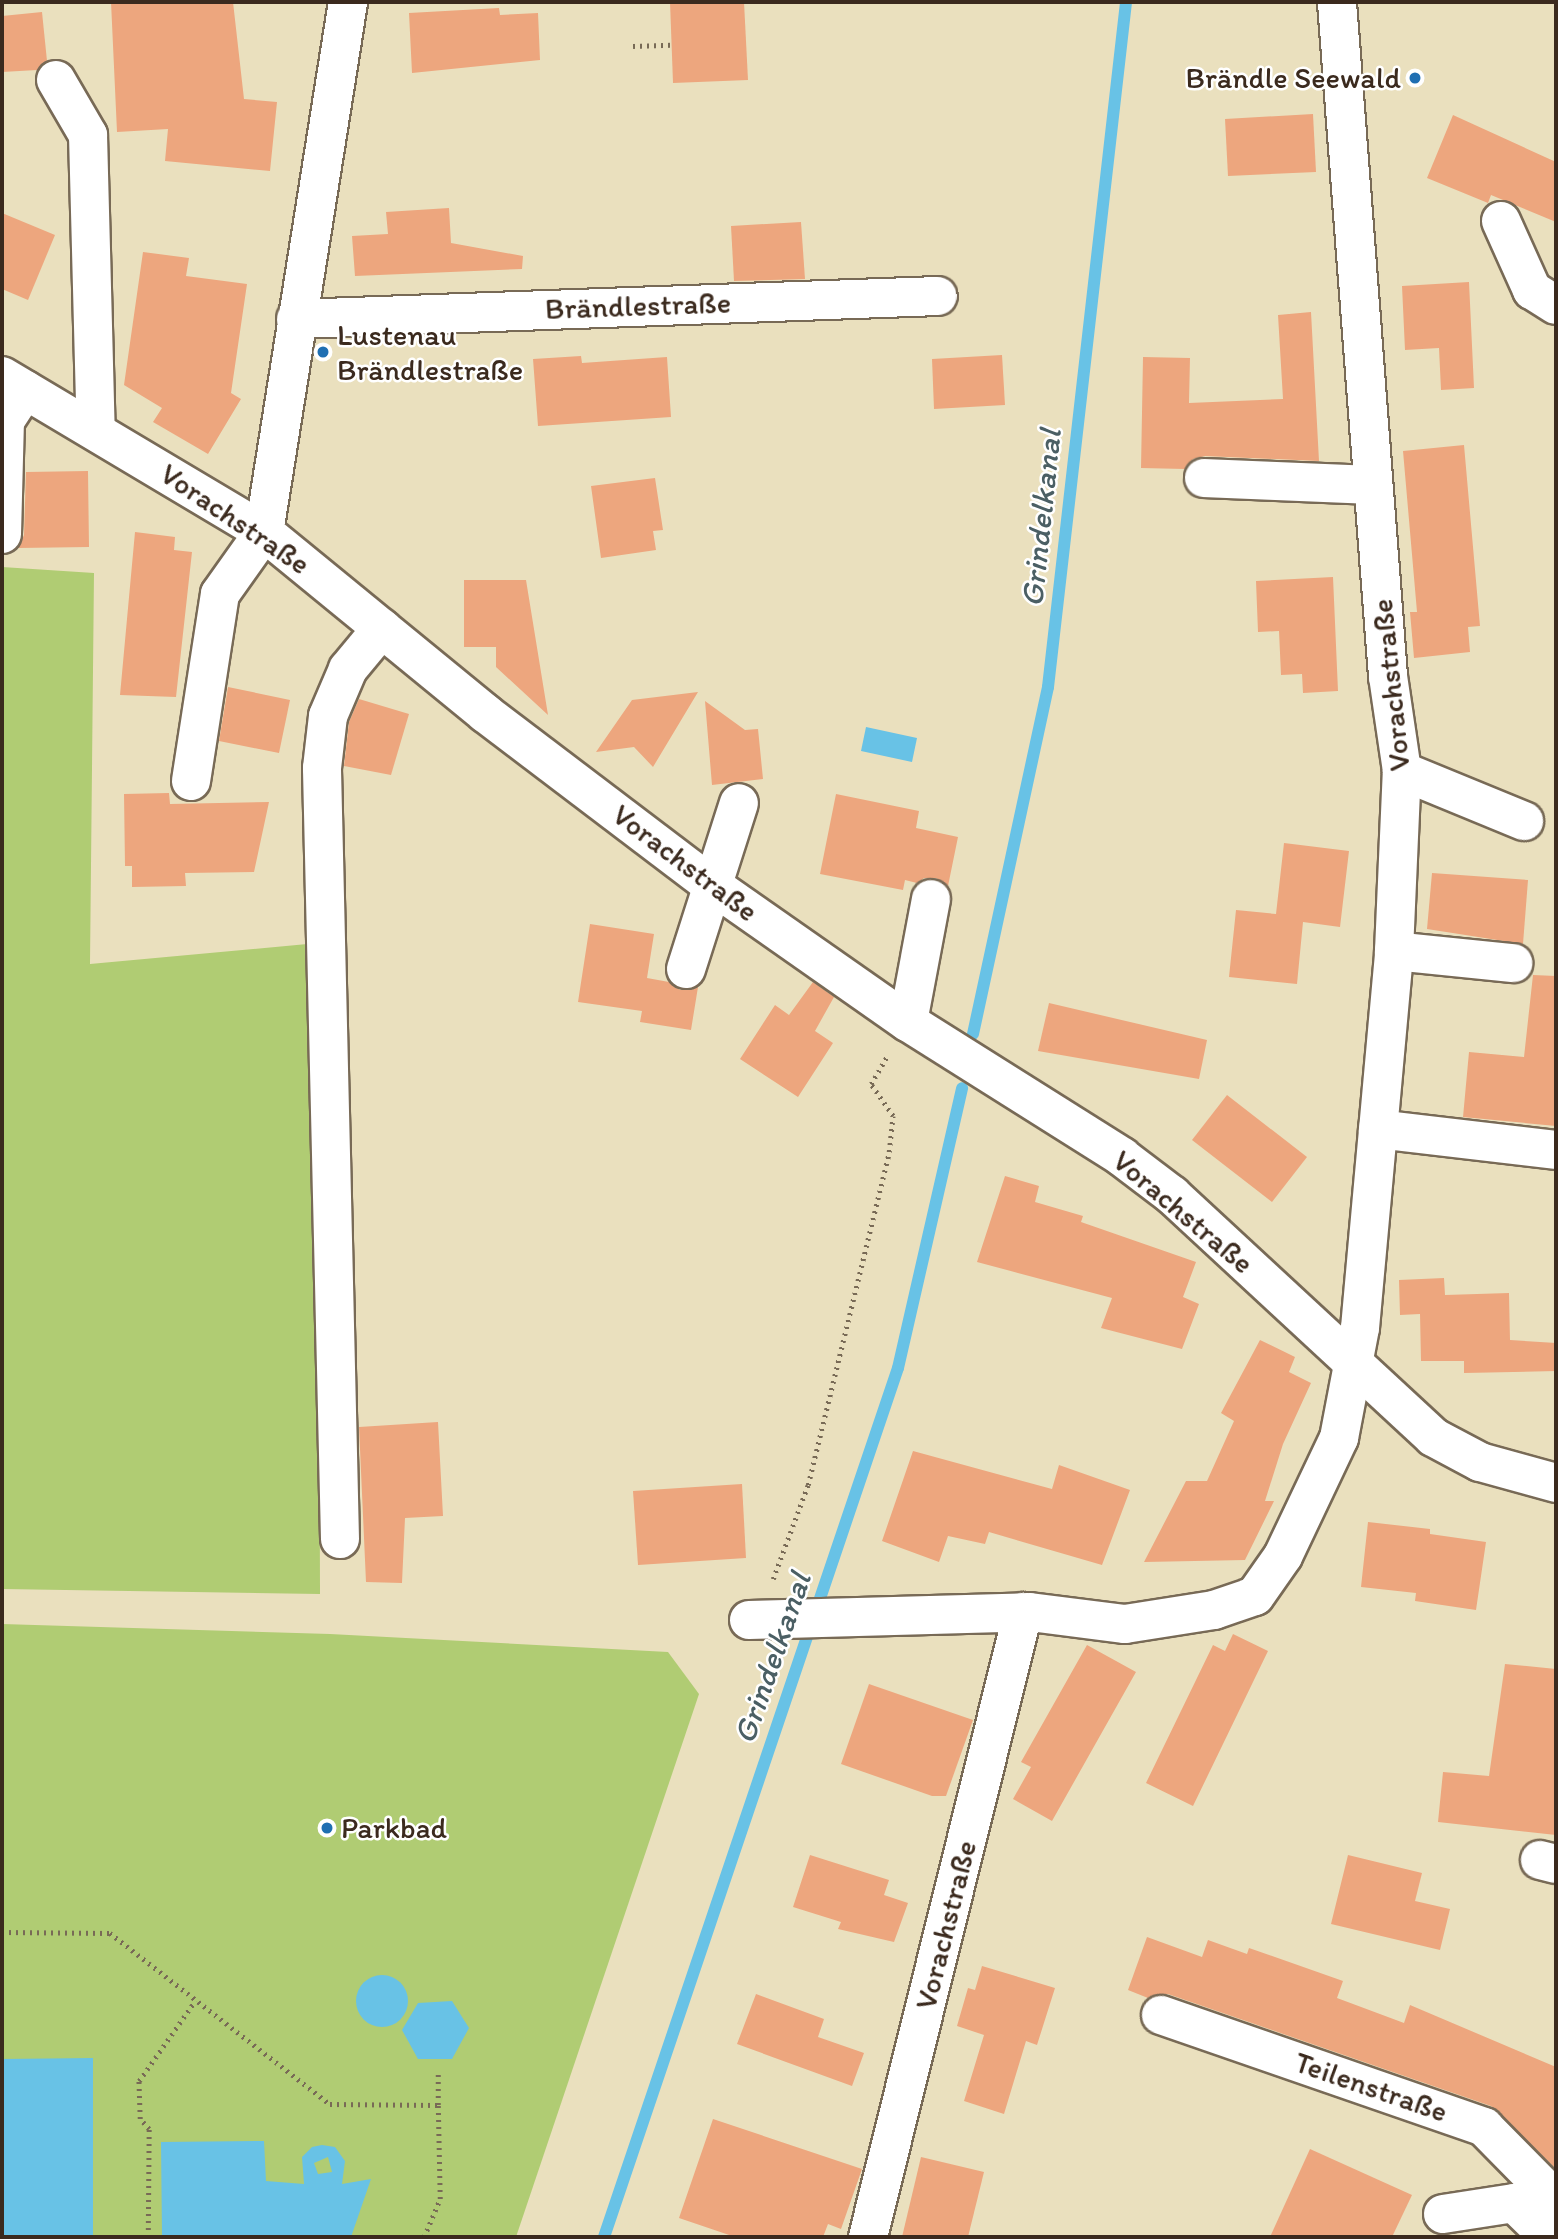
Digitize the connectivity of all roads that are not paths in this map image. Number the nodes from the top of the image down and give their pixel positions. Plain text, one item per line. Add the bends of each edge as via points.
1 (348, 2) edge
2 (1337, 2) edge
3 (56, 80) dead end
4 (1502, 221) dead end
5 (938, 296) dead end
6 (1556, 305) edge
7 (296, 319) junction
8 (14, 383) edge
9 (96, 431) junction
10 (1205, 478) dead end
11 (1372, 485) junction
12 (264, 532) junction
13 (2, 534) edge
14 (382, 628) junction
15 (1402, 771) junction
16 (191, 780) dead end
17 (739, 803) dead end
18 (1524, 821) dead end
19 (712, 886) junction
20 (931, 899) dead end
21 (1394, 951) junction
22 (1513, 963) dead end
23 (687, 969) dead end
24 (908, 1022) junction
25 (1378, 1129) junction
26 (1556, 1150) edge
27 (1355, 1368) junction
28 (1556, 1483) edge
29 (340, 1539) dead end
30 (1023, 1612) junction
31 (762, 1619) dead end
32 (1161, 2015) dead end
33 (1556, 2200) edge
34 (1443, 2214) dead end
35 (868, 2237) edge
36 (1549, 2237) edge

1 - 7 street
2 - 11 street, Vorachstraße
3 - 9 street via 88,135
4 - 6 street via 1532,290
5 - 7 street, Brändlestraße
7 - 12 street
8 - 9 street, Vorachstraße
8 - 13 street via 5,421
9 - 12 street, Vorachstraße
10 - 11 street
11 - 15 street, Vorachstraße via 1388,676
12 - 14 street, Vorachstraße
12 - 16 street via 220,594
14 - 19 street, Vorachstraße
14 - 29 street via 348,669 328,716 322,768
15 - 18 street
15 - 21 street, Vorachstraße
17 - 19 street
19 - 23 street
19 - 24 street, Vorachstraße
20 - 24 street
21 - 22 street
21 - 25 street, Vorachstraße
24 - 27 street, Vorachstraße via 1122,1157 1172,1195
25 - 26 street
25 - 27 street, Vorachstraße
27 - 28 street, Vorachstraße via 1433,1437 1480,1462
27 - 30 street, Vorachstraße via 1339,1438 1283,1556 1255,1596 1214,1610 1125,1624
30 - 31 street, Vorachstraße
30 - 35 street, Vorachstraße
32 - 33 street, Teilenstraße via 1484,2127
34 - 36 street via 1514,2203

